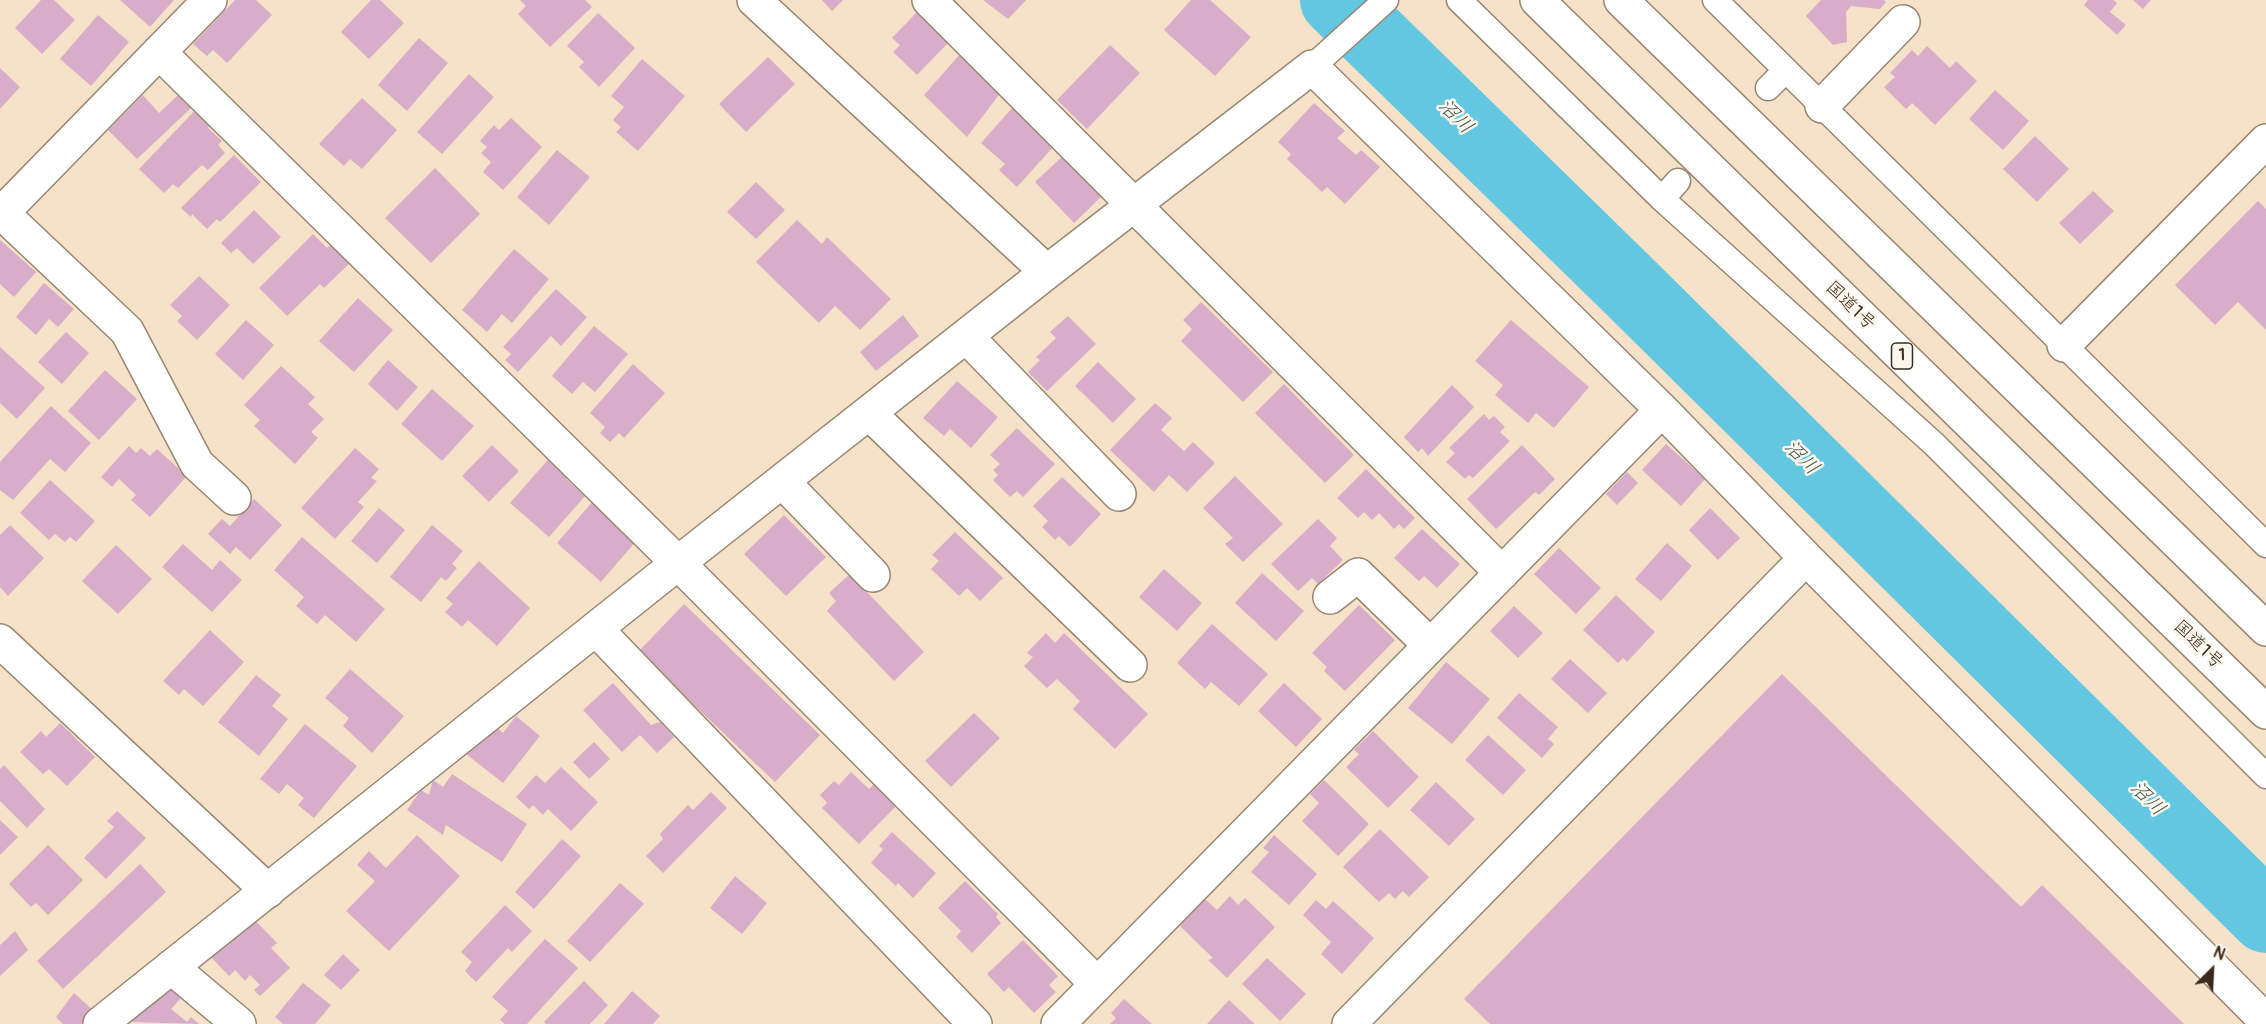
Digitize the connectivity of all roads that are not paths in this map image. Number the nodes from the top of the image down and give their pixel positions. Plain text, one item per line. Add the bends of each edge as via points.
1 (210, 0) edge
2 (754, 0) edge
3 (929, 0) edge
4 (1386, 0) edge
5 (1459, 0) edge
6 (1537, 0) edge
7 (1621, 0) edge
8 (1715, 0) edge
9 (1903, 22) dead end
10 (159, 52) junction
11 (1312, 67) junction
12 (1786, 70) junction
13 (1768, 88) dead end
14 (1822, 106) junction
15 (2266, 141) edge
16 (1135, 205) junction
17 (1, 214) edge
18 (1047, 272) junction
19 (966, 336) junction
20 (2064, 345) junction
21 (1662, 410) junction
22 (869, 413) junction
23 (782, 481) junction
24 (1119, 494) dead end
25 (234, 498) dead end
26 (2266, 545) edge
27 (1806, 558) junction
28 (678, 563) junction
29 (1502, 573) junction
30 (873, 575) dead end
31 (1330, 597) dead end
32 (596, 629) junction
33 (2266, 629) edge
34 (0, 641) edge
35 (1430, 645) junction
36 (1130, 665) dead end
37 (2266, 712) edge
38 (2266, 776) edge
39 (268, 891) junction
40 (171, 968) junction
41 (1097, 984) junction
42 (2266, 1021) edge
43 (100, 1024) edge
44 (239, 1024) edge
45 (975, 1024) edge
46 (1058, 1024) edge
47 (1349, 1024) edge

1 - 10 main road
2 - 18 main road
3 - 16 main road
4 - 11 lane
5 - 38 lane via 1670,190 1934,444
6 - 37 main road, 国道1号 / 1
7 - 33 main road
8 - 12 lane
9 - 14 main road
10 - 17 main road
10 - 28 main road
11 - 16 main road
11 - 21 main road
12 - 13 lane
12 - 14 lane
14 - 20 lane
15 - 20 main road
16 - 18 main road
16 - 29 main road
17 - 25 main road via 127,332 197,464
18 - 19 main road
19 - 22 main road
19 - 24 main road
20 - 26 lane
21 - 27 main road
21 - 29 main road
22 - 23 main road
22 - 36 main road
23 - 28 main road
23 - 30 main road
27 - 42 main road
27 - 47 main road
28 - 32 main road
28 - 41 main road
29 - 35 main road
31 - 35 main road via 1358,575
32 - 39 main road
32 - 45 main road
34 - 39 main road
35 - 41 main road
39 - 40 main road
40 - 43 main road
40 - 44 main road
41 - 46 main road

